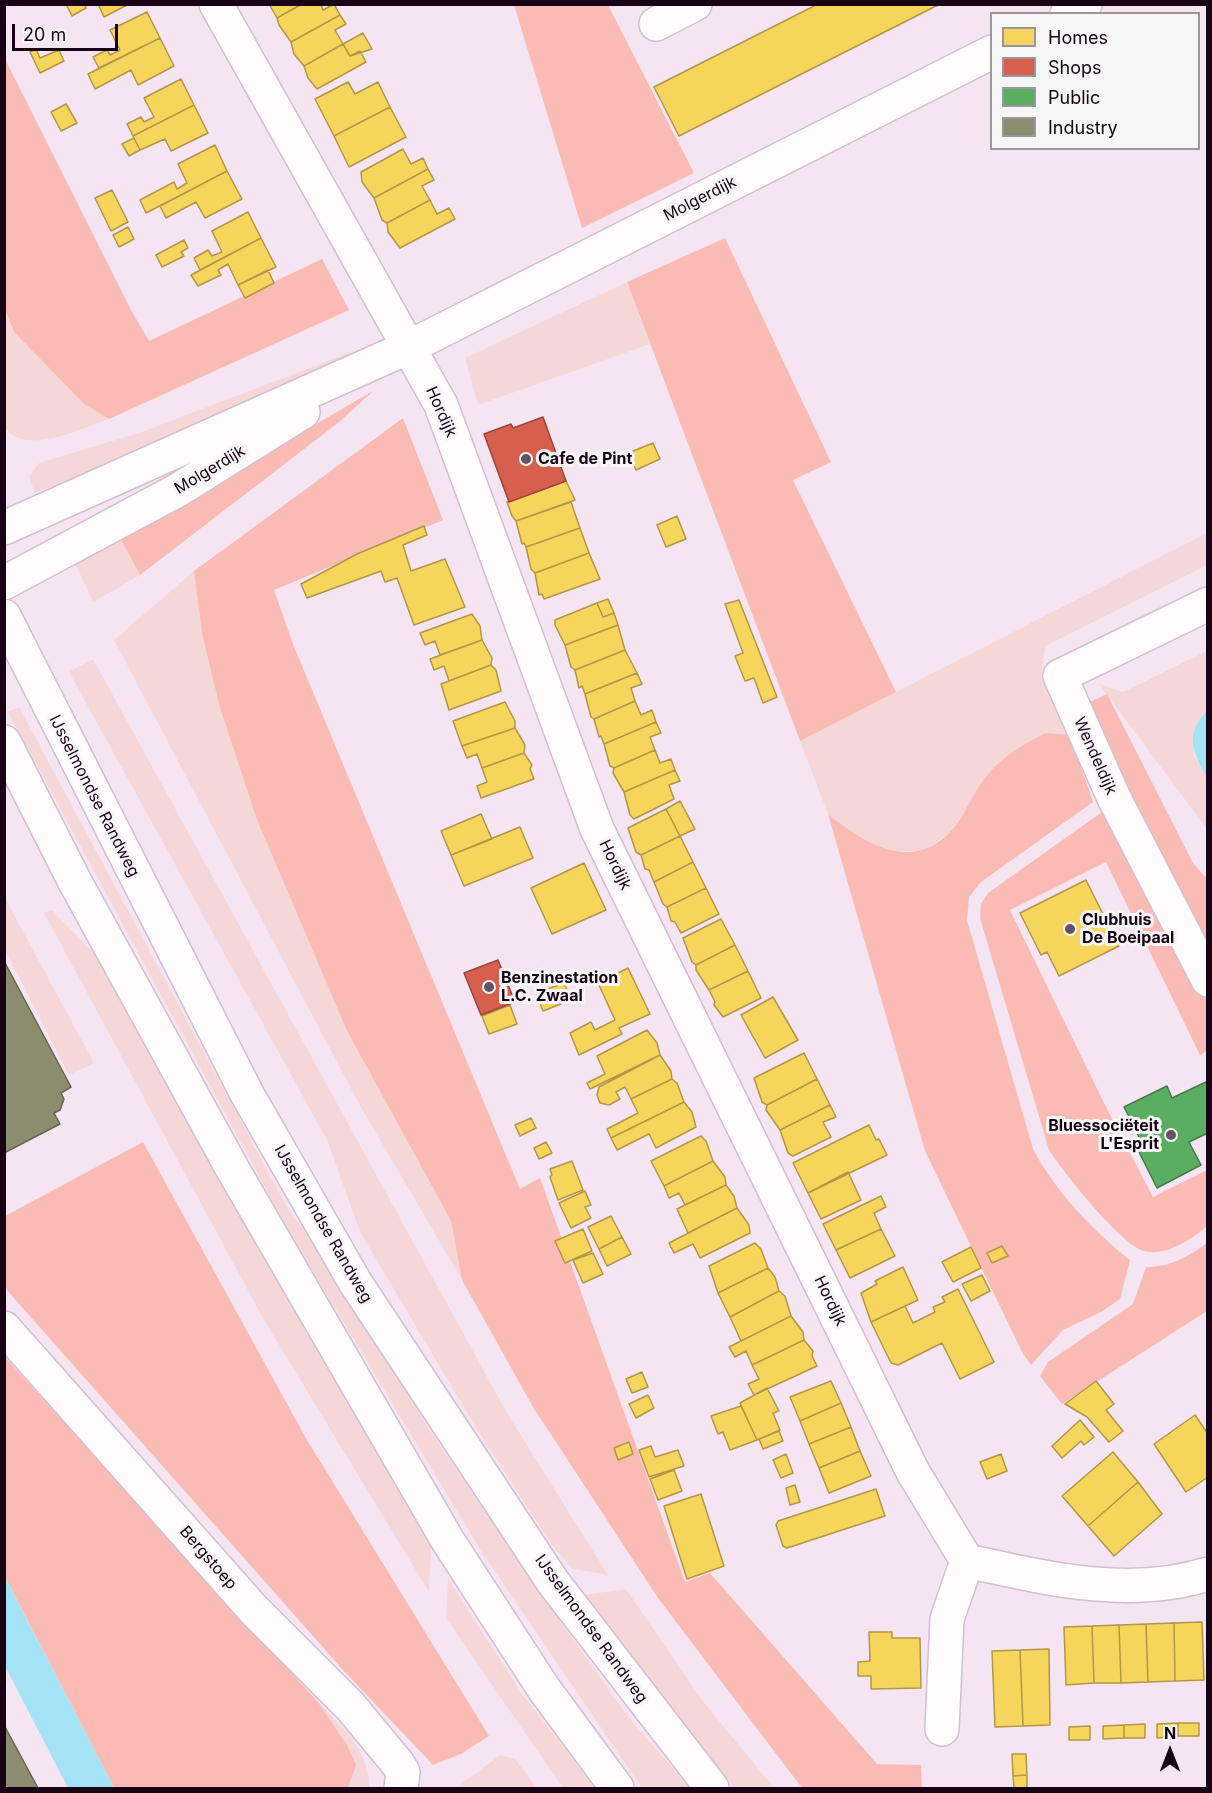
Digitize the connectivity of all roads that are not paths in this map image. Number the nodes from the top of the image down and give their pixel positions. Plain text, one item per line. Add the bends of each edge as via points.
1 (216, 4) edge
2 (695, 4) edge
3 (1085, 4) edge
4 (1071, 12) edge
5 (656, 24) dead end
6 (990, 53) edge
7 (409, 347) junction
8 (4, 528) edge
9 (4, 583) edge
10 (1208, 604) edge
11 (4, 616) edge
12 (4, 742) edge
13 (1208, 980) edge
14 (4, 1328) edge
15 (967, 1562) junction
16 (1208, 1574) edge
17 (942, 1729) dead end
18 (401, 1788) edge
19 (617, 1788) edge
20 (712, 1788) edge

1 - 7 street, Hordijk
2 - 5 street
3 - 4 street
6 - 7 street, Molgerdijk
7 - 8 street, Molgerdijk
7 - 9 street, Molgerdijk via 178,490
7 - 15 street, Hordijk via 441,405 597,829 913,1472
10 - 13 street, Wendeldijk via 1060,676 1114,798
11 - 20 street, IJsselmondse Randweg via 247,1094 355,1282 553,1582
12 - 19 street via 74,880 232,1168 448,1541 544,1689
14 - 18 street, Bergstoep via 254,1610 351,1707 403,1772
15 - 16 street via 1068,1583 1157,1584
15 - 17 street via 947,1618

